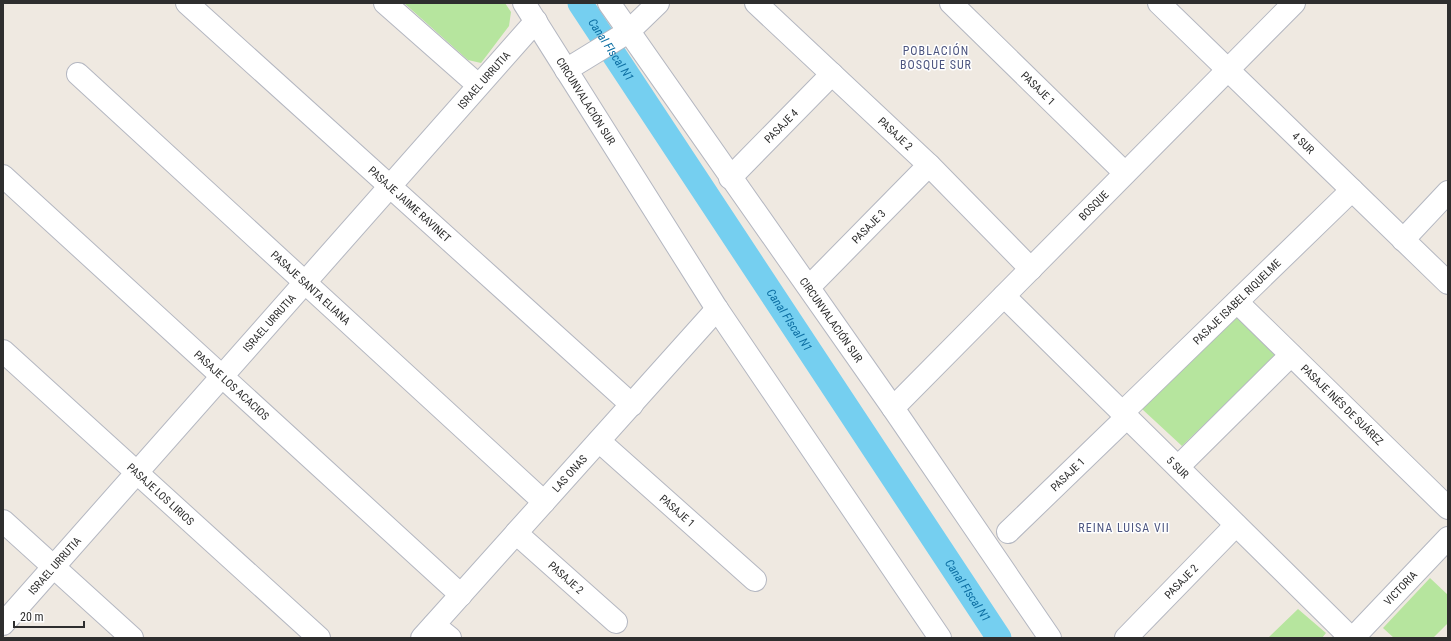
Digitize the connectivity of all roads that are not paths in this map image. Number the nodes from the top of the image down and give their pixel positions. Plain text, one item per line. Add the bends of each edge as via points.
1 (187, 3) edge
2 (385, 3) edge
3 (609, 3) edge
4 (658, 3) edge
5 (756, 3) edge
6 (951, 3) edge
7 (1159, 3) edge
8 (1294, 3) edge
9 (530, 12) edge
10 (622, 36) junction
11 (571, 67) junction
12 (1228, 70) junction
13 (78, 74) dead end
14 (832, 74) junction
15 (478, 85) junction
16 (929, 165) junction
17 (1126, 173) junction
18 (3, 176) edge
19 (730, 178) junction
20 (390, 186) junction
21 (1352, 190) junction
22 (1448, 192) edge
23 (1403, 240) junction
24 (1031, 269) junction
25 (305, 282) junction
26 (1448, 284) edge
27 (809, 287) junction
28 (1004, 296) junction
29 (1237, 302) junction
30 (717, 309) junction
31 (3, 351) edge
32 (1291, 355) junction
33 (222, 376) junction
34 (632, 405) junction
35 (893, 408) junction
36 (1124, 415) junction
37 (599, 441) junction
38 (1178, 467) junction
39 (137, 472) junction
40 (544, 502) junction
41 (1448, 508) edge
42 (3, 521) edge
43 (1236, 525) junction
44 (1008, 532) dead end
45 (516, 534) junction
46 (1448, 538) edge
47 (53, 566) junction
48 (755, 580) dead end
49 (460, 595) junction
50 (616, 622) dead end
51 (3, 624) edge
52 (435, 634) edge
53 (1358, 636) edge
54 (132, 638) edge
55 (319, 638) edge
56 (940, 638) edge
57 (1050, 638) edge
58 (1126, 638) edge

1 - 20 street, PASAJE JAIME RAVINET
2 - 15 street
3 - 10 street, CIRCUNVALACIÓN SUR
4 - 10 street
5 - 14 street, PASAJE 2
6 - 17 street, PASAJE 1
7 - 12 street, 4 SUR
8 - 12 street, BOSQUE
9 - 11 street, CIRCUNVALACIÓN SUR
9 - 15 street, ISRAEL URRUTIA
10 - 11 street
10 - 19 street, CIRCUNVALACIÓN SUR
11 - 30 street, CIRCUNVALACIÓN SUR
12 - 17 street, BOSQUE
12 - 21 street, 4 SUR
13 - 25 street, PASAJE SANTA ELIANA
14 - 16 street, PASAJE 2
14 - 19 street, PASAJE 4
15 - 20 street, ISRAEL URRUTIA
16 - 24 street, PASAJE 2
16 - 27 street, PASAJE 3
17 - 24 street, BOSQUE
18 - 33 street, PASAJE LOS ACACIOS
19 - 27 street, CIRCUNVALACIÓN SUR
20 - 25 street, ISRAEL URRUTIA
20 - 34 street, PASAJE JAIME RAVINET
21 - 23 street, 4 SUR
21 - 29 street, PASAJE ISABEL RIQUELME
22 - 23 street
23 - 26 street, 4 SUR
24 - 28 street, BOSQUE
25 - 33 street, ISRAEL URRUTIA
25 - 40 street, PASAJE SANTA ELIANA
27 - 35 street, CIRCUNVALACIÓN SUR
28 - 35 street, BOSQUE
28 - 36 street, 5 SUR
29 - 32 street, PASAJE INÉS DE SUÁREZ
29 - 36 street, PASAJE ISABEL RIQUELME
30 - 34 street, LAS ONAS
30 - 56 street, CIRCUNVALACIÓN SUR
31 - 39 street, PASAJE LOS LIRIOS
32 - 38 street
32 - 41 street, PASAJE INÉS DE SUÁREZ
33 - 39 street, ISRAEL URRUTIA
33 - 49 street, PASAJE LOS ACACIOS
34 - 37 street, LAS ONAS
35 - 57 street, CIRCUNVALACIÓN SUR
36 - 38 street, 5 SUR
36 - 44 street, PASAJE 1
37 - 40 street, LAS ONAS
37 - 48 street, PASAJE 1
38 - 43 street, 5 SUR
39 - 47 street, ISRAEL URRUTIA
39 - 55 street, PASAJE LOS LIRIOS
40 - 45 street, LAS ONAS
42 - 47 street
43 - 53 street, 5 SUR
43 - 58 street, PASAJE 2
45 - 49 street, LAS ONAS
45 - 50 street, PASAJE 2
46 - 53 street, VICTORIA
47 - 51 street, ISRAEL URRUTIA
47 - 54 street
49 - 52 street, LAS ONAS

